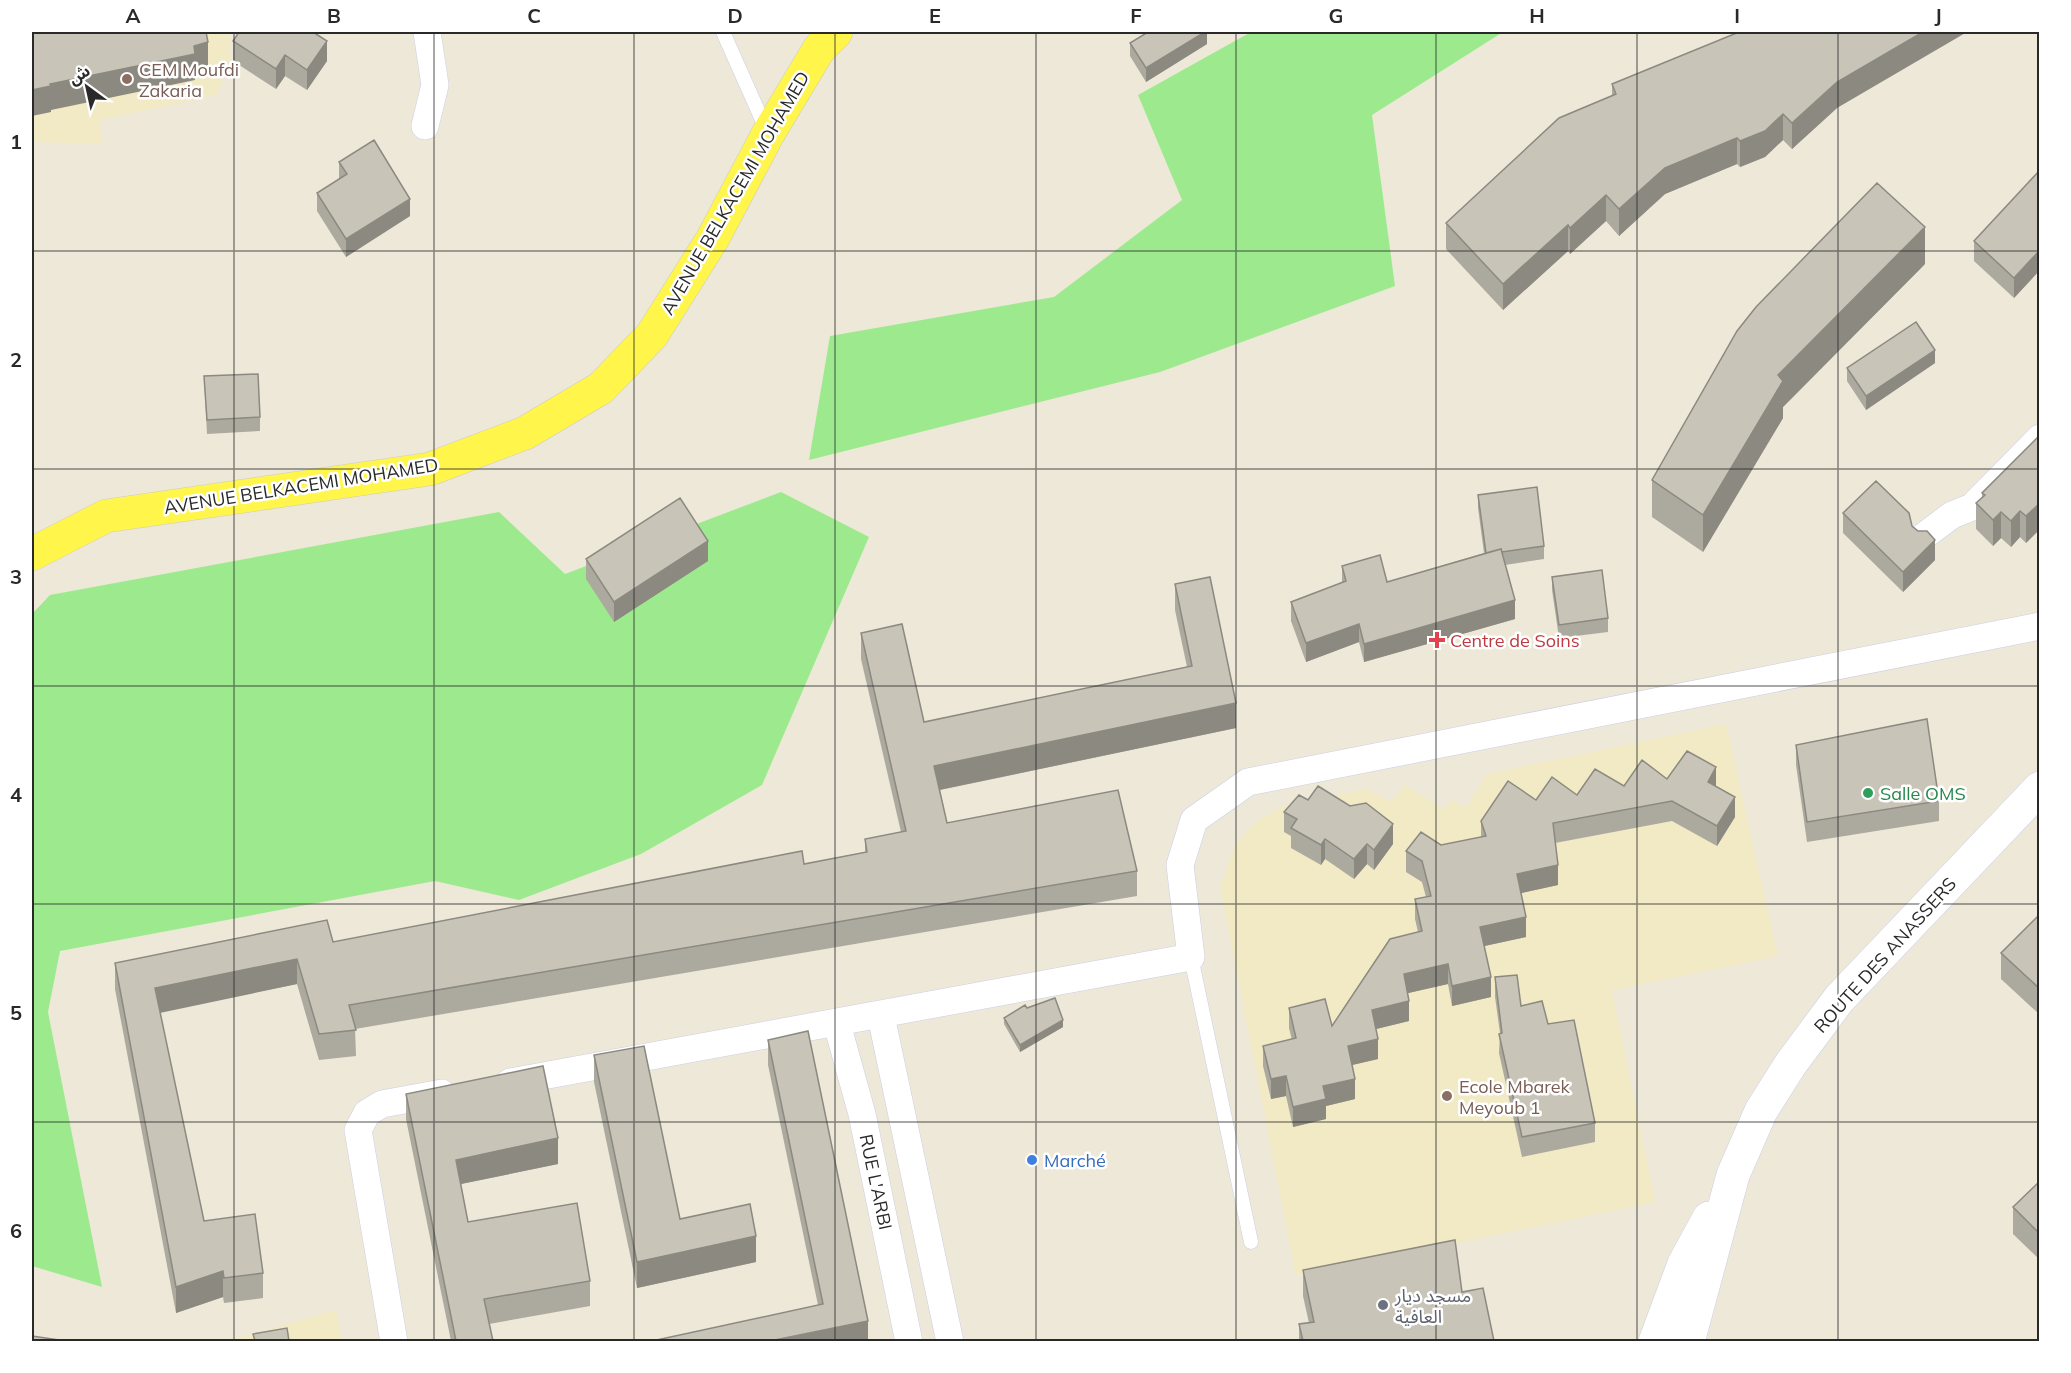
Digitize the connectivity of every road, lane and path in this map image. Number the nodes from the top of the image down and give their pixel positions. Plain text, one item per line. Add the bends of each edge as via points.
1 (428, 32) edge
2 (723, 32) edge
3 (836, 32) edge
4 (425, 126) dead end
5 (768, 134) junction
6 (2040, 438) edge
7 (1924, 536) edge
8 (32, 554) edge
9 (2040, 626) edge
10 (2040, 788) edge
11 (1191, 957) junction
12 (881, 1016) junction
13 (837, 1024) junction
14 (1734, 1174) junction
15 (1251, 1242) dead end
16 (394, 1341) edge
17 (909, 1341) edge
18 (950, 1341) edge
19 (1655, 1341) edge
20 (1688, 1341) edge

1 - 4 street via 435,86
2 - 5 lane
3 - 5 main road, AVENUE BELKACEMI MOHAMED via 819,49
5 - 8 main road, AVENUE BELKACEMI MOHAMED via 713,238 652,335 601,388 525,433 430,469 106,516
6 - 7 street via 1972,507 1952,515
9 - 11 street via 1248,782 1194,820 1180,865
10 - 14 main road, ROUTE DES ANASSERS via 1839,999 1761,1111
11 - 12 street
11 - 15 lane
12 - 13 street
12 - 18 street
13 - 16 street via 382,1104 367,1113 358,1130
13 - 17 street, RUE L'ARBI via 862,1114
14 - 19 main road via 1684,1264
14 - 20 main road, ROUTE DES ANASSERS

